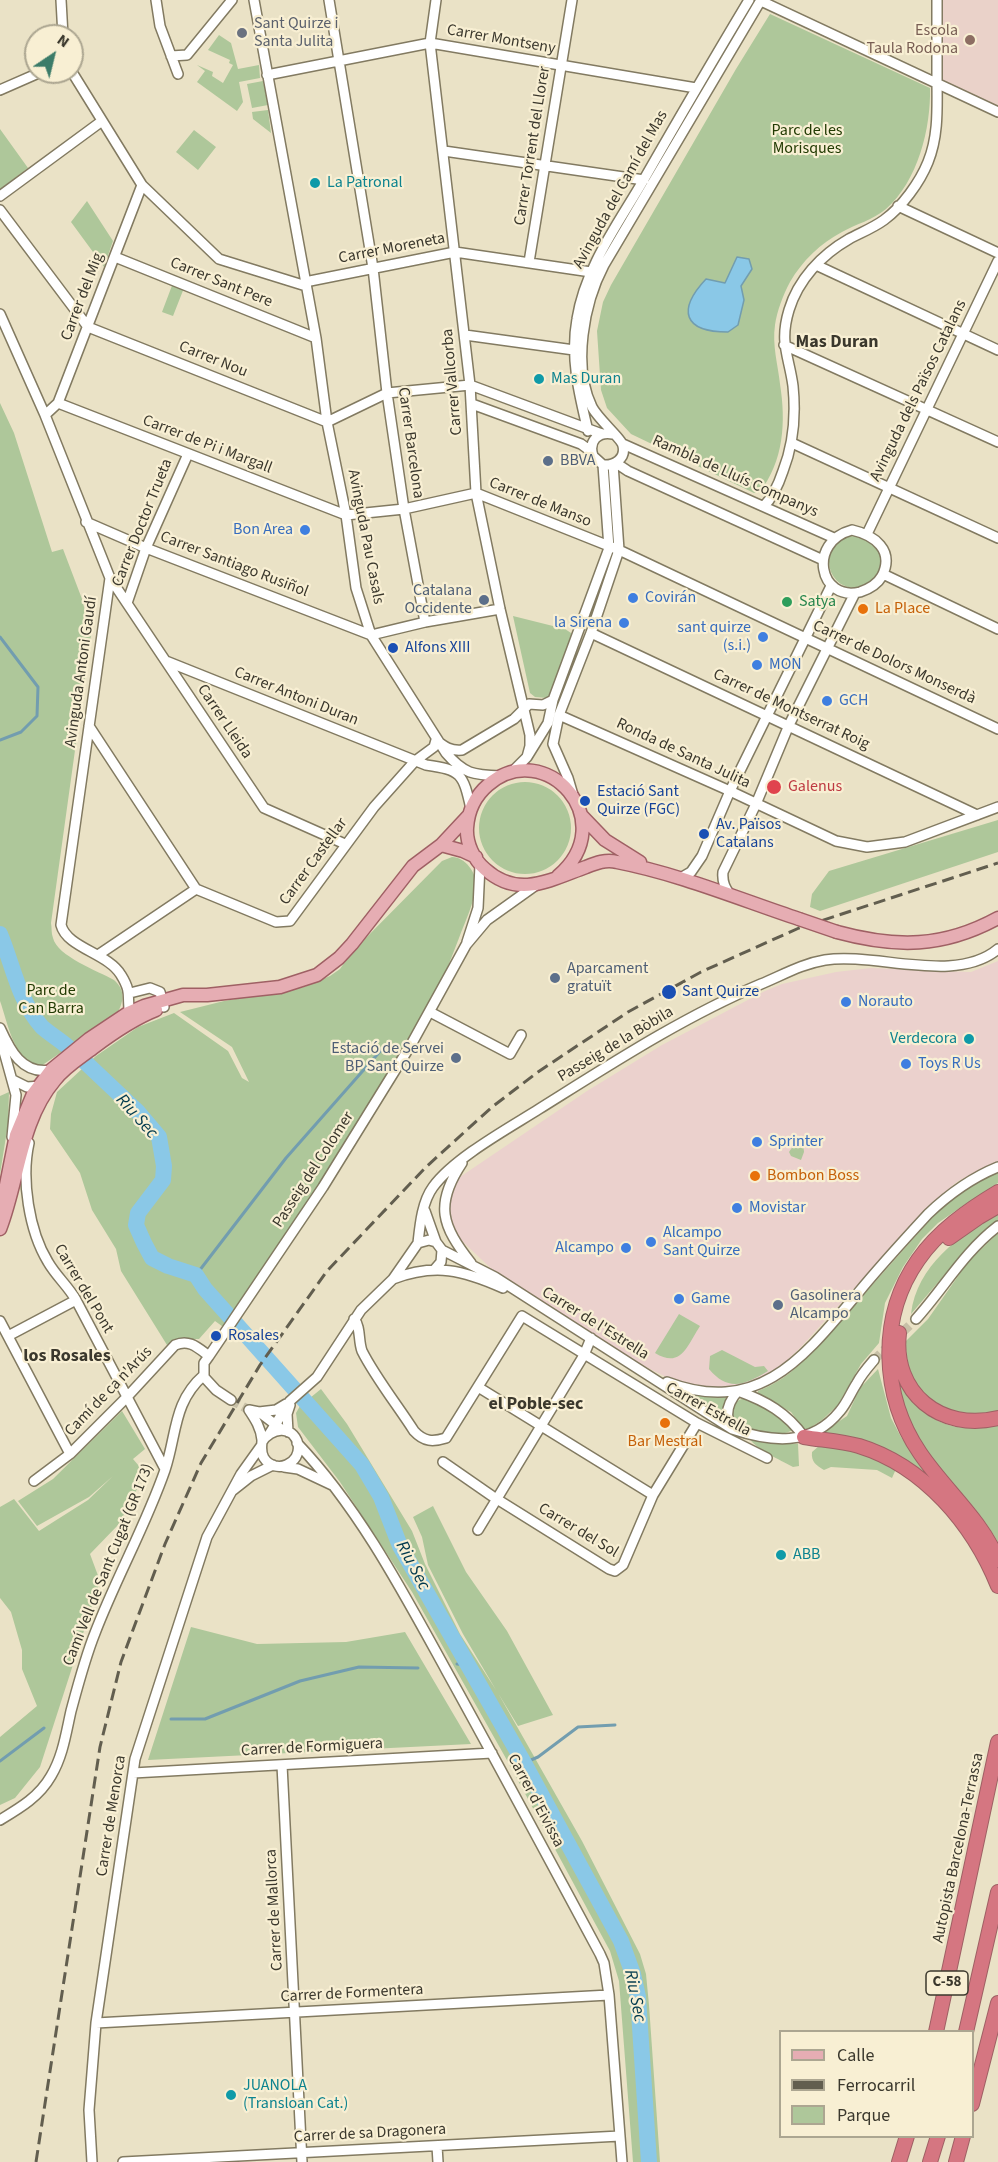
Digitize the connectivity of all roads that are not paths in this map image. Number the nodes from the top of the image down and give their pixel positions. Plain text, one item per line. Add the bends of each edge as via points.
1 (61, 0) edge
2 (156, 0) edge
3 (232, 0) edge
4 (254, 0) edge
5 (329, 0) edge
6 (436, 0) edge
7 (572, 0) edge
8 (749, 0) edge
9 (761, 0) edge
10 (937, 0) edge
11 (62, 24) edge
12 (430, 43) junction
13 (171, 56) junction
14 (339, 61) junction
15 (561, 65) junction
16 (178, 74) dead end
17 (267, 75) junction
18 (24, 79) edge
19 (80, 84) edge
20 (937, 84) junction
21 (696, 88) junction
22 (0, 90) edge
23 (998, 112) edge
24 (102, 120) junction
25 (444, 151) junction
26 (544, 165) junction
27 (644, 180) junction
28 (142, 185) junction
29 (0, 196) edge
30 (898, 206) junction
31 (0, 210) edge
32 (455, 252) junction
33 (998, 254) edge
34 (115, 257) junction
35 (998, 261) edge
36 (529, 262) junction
37 (816, 265) junction
38 (373, 268) junction
39 (591, 272) junction
40 (306, 284) junction
41 (0, 314) edge
42 (88, 327) junction
43 (963, 334) junction
44 (465, 335) junction
45 (316, 338) junction
46 (784, 345) junction
47 (574, 350) junction
48 (998, 350) edge
49 (470, 385) junction
50 (387, 393) junction
51 (58, 403) junction
52 (472, 404) junction
53 (582, 405) junction
54 (927, 409) junction
55 (45, 415) junction
56 (566, 420) junction
57 (327, 422) junction
58 (587, 428) junction
59 (602, 434) junction
60 (613, 434) junction
61 (998, 442) edge
62 (792, 443) junction
63 (623, 444) junction
64 (592, 449) junction
65 (188, 454) junction
66 (611, 464) junction
67 (628, 471) junction
68 (614, 479) junction
69 (889, 488) junction
70 (476, 493) junction
71 (764, 506) junction
72 (404, 509) junction
73 (346, 515) junction
74 (86, 522) junction
75 (867, 534) junction
76 (834, 538) junction
77 (998, 538) edge
78 (146, 548) junction
79 (614, 549) junction
80 (823, 560) junction
81 (883, 574) junction
82 (110, 578) junction
83 (831, 586) junction
84 (855, 593) junction
85 (127, 603) junction
86 (500, 609) junction
87 (425, 622) junction
88 (998, 629) edge
89 (591, 633) junction
90 (371, 635) junction
91 (805, 638) junction
92 (827, 647) junction
93 (166, 661) junction
94 (553, 700) junction
95 (523, 708) junction
96 (559, 715) junction
97 (769, 715) junction
98 (789, 725) junction
99 (89, 726) junction
100 (998, 729) edge
101 (436, 740) junction
102 (527, 757) junction
103 (416, 761) junction
104 (506, 774) junction
105 (730, 791) junction
106 (573, 797) junction
107 (756, 804) junction
108 (998, 807) edge
109 (470, 812) junction
110 (581, 814) junction
111 (977, 815) junction
112 (345, 844) junction
113 (441, 845) junction
114 (478, 861) junction
115 (654, 870) junction
116 (558, 876) junction
117 (679, 879) junction
118 (536, 885) junction
119 (196, 889) junction
120 (731, 896) junction
121 (998, 918) edge
122 (466, 945) junction
123 (998, 949) edge
124 (98, 955) junction
125 (130, 993) junction
126 (164, 1003) junction
127 (430, 1012) junction
128 (130, 1017) junction
129 (0, 1028) edge
130 (521, 1035) dead end
131 (0, 1037) edge
132 (76, 1061) junction
133 (51, 1070) junction
134 (13, 1080) junction
135 (38, 1086) junction
136 (35, 1112) junction
137 (12, 1153) junction
138 (467, 1156) junction
139 (998, 1167) edge
140 (998, 1192) edge
141 (998, 1206) edge
142 (424, 1209) junction
143 (0, 1215) edge
144 (998, 1226) edge
145 (0, 1229) edge
146 (418, 1243) junction
147 (439, 1246) junction
148 (413, 1253) junction
149 (473, 1265) junction
150 (423, 1269) junction
151 (435, 1269) junction
152 (393, 1279) junction
153 (76, 1300) junction
154 (527, 1300) junction
155 (354, 1319) junction
156 (916, 1319) tunnel mouth
157 (0, 1321) edge
158 (8, 1336) junction
159 (595, 1341) junction
160 (585, 1355) junction
161 (209, 1356) junction
162 (874, 1360) tunnel mouth
163 (648, 1374) junction
164 (204, 1375) junction
165 (478, 1387) junction
166 (738, 1391) junction
167 (127, 1398) junction
168 (231, 1400) tunnel mouth
169 (292, 1400) junction
170 (259, 1412) junction
171 (998, 1419) edge
172 (697, 1423) junction
173 (542, 1425) junction
174 (732, 1429) junction
175 (279, 1430) junction
176 (804, 1437) junction
177 (297, 1443) junction
178 (261, 1444) junction
179 (70, 1454) junction
180 (768, 1458) dead end
181 (443, 1462) dead end
182 (273, 1466) junction
183 (283, 1467) junction
184 (165, 1470) junction
185 (34, 1481) dead end
186 (332, 1485) junction
187 (232, 1491) junction
188 (653, 1495) junction
189 (497, 1499) junction
190 (478, 1530) dead end
191 (998, 1560) edge
192 (998, 1586) edge
193 (998, 1742) edge
194 (492, 1753) junction
195 (282, 1765) junction
196 (133, 1773) junction
197 (0, 1820) edge
198 (998, 1892) edge
199 (998, 1935) edge
200 (609, 1995) junction
201 (998, 2003) edge
202 (295, 2012) junction
203 (96, 2023) junction
204 (936, 2030) edge
205 (968, 2030) edge
206 (968, 2030) edge
207 (974, 2096) edge
208 (620, 2136) junction
209 (906, 2138) edge
210 (937, 2138) edge
211 (963, 2138) edge
212 (437, 2146) junction
213 (302, 2158) edge
214 (92, 2162) edge
215 (123, 2162) edge
216 (438, 2162) edge
217 (622, 2162) edge
218 (899, 2162) edge
219 (930, 2162) edge
220 (957, 2162) edge

1 - 11 street
2 - 13 street
3 - 13 street via 187,55
4 - 17 street, Avinguda Pau Casals
5 - 14 street, Carrer Barcelona
6 - 12 street, Carrer Vallcorba
7 - 15 street, Carrer Torrent del Llorer
8 - 21 street, Avinguda del Camí del Mas
9 - 20 street
9 - 60 street, Avinguda del Camí del Mas via 590,295 583,348 586,391 593,408
10 - 20 street
12 - 14 street, Carrer Montseny
12 - 15 street, Carrer Montseny
12 - 25 street, Carrer Vallcorba
13 - 16 street
14 - 17 street, Carrer Montseny
14 - 38 street, Carrer Barcelona
15 - 21 street, Carrer Montseny
15 - 26 street, Carrer Torrent del Llorer
17 - 40 street, Avinguda Pau Casals
18 - 22 street
19 - 24 street
20 - 23 street
20 - 30 street via 933,146 927,164
21 - 27 street, Avinguda del Camí del Mas
24 - 28 street
24 - 29 street
25 - 26 street
25 - 32 street, Carrer Vallcorba
26 - 27 street
26 - 36 street, Carrer Torrent del Llorer
27 - 39 street, Avinguda del Camí del Mas
28 - 34 street, Carrer del Mig
28 - 40 street via 219,259
30 - 33 street
30 - 37 street
31 - 42 street
32 - 36 street, Carrer Moreneta
32 - 38 street, Carrer Moreneta
32 - 44 street, Carrer Vallcorba
34 - 42 street, Carrer del Mig
34 - 45 street, Carrer Sant Pere
35 - 43 street, Avinguda dels Països Catalans
36 - 39 street, Carrer Moreneta
37 - 43 street
37 - 46 street via 794,297
38 - 40 street, Carrer Moreneta
38 - 50 street, Carrer Barcelona
39 - 47 street, Avinguda del Camí del Mas via 581,298
40 - 45 street, Avinguda Pau Casals
41 - 55 street, Avinguda Antoni Gaudí
42 - 51 street, Carrer del Mig
42 - 57 street, Carrer Nou
43 - 48 street
43 - 54 street, Avinguda dels Països Catalans
44 - 47 street
44 - 49 street, Carrer Vallcorba
45 - 57 street, Avinguda Pau Casals
46 - 54 street
46 - 62 street via 792,384
47 - 53 street, Avinguda del Camí del Mas
49 - 50 street
49 - 52 street, Carrer Vallcorba
49 - 56 street
50 - 57 street
50 - 72 street, Carrer Barcelona
51 - 55 street, Carrer del Mig
51 - 65 street, Carrer de Pi i Margall
52 - 64 street
52 - 70 street, Carrer Vallcorba
53 - 56 street
53 - 58 street, Avinguda del Camí del Mas
54 - 61 street
54 - 69 street, Avinguda dels Països Catalans
55 - 74 street, Avinguda Antoni Gaudí
56 - 58 street
57 - 73 street, Avinguda Pau Casals
58 - 59 street
58 - 64 street, Avinguda del Camí del Mas
59 - 60 street
59 - 64 street via 594,440
60 - 63 street
62 - 69 street
62 - 71 street via 781,477
63 - 66 street via 622,455
63 - 71 street, Rambla de Lluís Companys
64 - 66 street via 596,460
65 - 73 street, Carrer de Pi i Margall
65 - 78 street, Carrer Doctor Trueta
66 - 67 street
66 - 68 street
66 - 79 street
67 - 68 street
67 - 80 street
68 - 79 street
69 - 75 street, Avinguda dels Països Catalans
69 - 77 street
70 - 72 street, Carrer de Manso
70 - 79 street, Carrer de Manso
70 - 86 street, Carrer Vallcorba
71 - 76 street, Rambla de Lluís Companys
72 - 73 street, Carrer de Manso
72 - 87 street, Carrer Barcelona
73 - 90 street, Avinguda Pau Casals via 356,588
74 - 78 street, Carrer Santiago Rusiñol
74 - 82 street, Avinguda Antoni Gaudí
75 - 76 street via 852,531
75 - 81 street via 882,547
76 - 80 street
78 - 85 street, Carrer Doctor Trueta
78 - 90 street, Carrer Santiago Rusiñol
79 - 89 street
79 - 91 street, Carrer de Dolors Monserdà
79 - 94 street
80 - 83 street
81 - 84 street via 870,589
81 - 88 street
82 - 85 street, Carrer Lleida
82 - 99 street, Avinguda Antoni Gaudí
83 - 84 street
83 - 91 street
84 - 92 street
85 - 93 street, Carrer Lleida
86 - 87 street
86 - 95 street, Carrer Vallcorba
87 - 90 street
89 - 96 street
89 - 97 street, Carrer de Montserrat Roig
90 - 101 street, Avinguda Pau Casals
91 - 92 street, Carrer de Dolors Monserdà
91 - 97 street
92 - 98 street
92 - 100 street, Carrer de Dolors Monserdà
93 - 103 street, Carrer Antoni Duran
93 - 112 street, Carrer Lleida via 264,808
94 - 95 street
94 - 102 street via 548,723
95 - 101 street via 514,719 462,750 447,749
95 - 102 street, Carrer Vallcorba via 530,735
96 - 105 street, Ronda de Santa Julita
96 - 106 street via 553,744
97 - 98 street, Carrer de Montserrat Roig
97 - 105 street
98 - 107 street
98 - 111 street, Carrer de Montserrat Roig
99 - 119 street
99 - 124 street, Avinguda Antoni Gaudí via 61,925 67,937
101 - 103 street, Carrer Castellar via 430,752
101 - 104 street, Avinguda Pau Casals via 460,768 477,775
102 - 104 street
103 - 109 street via 456,772 464,781
103 - 112 street, Carrer Castellar
104 - 106 main road via 530,771 546,775
104 - 109 main road via 486,786
105 - 107 street, Ronda de Santa Julita
105 - 117 street via 697,866
106 - 110 main road
107 - 111 street, Ronda de Santa Julita via 836,841 867,847 905,842
107 - 120 street via 723,872 722,879
108 - 111 street, Ronda de Santa Julita
109 - 113 main road
109 - 114 main road via 467,833
110 - 115 main road via 605,840
110 - 116 main road via 579,849
112 - 119 street, Carrer Castellar via 290,921 276,922
113 - 114 main road via 463,851
113 - 126 main road via 413,866 352,944 317,975 280,987
114 - 118 main road via 503,882
114 - 122 street, Passeig del Colomer via 478,908
115 - 116 main road via 608,861
115 - 117 main road
116 - 118 main road
117 - 120 main road
118 - 122 street, Passeig del Colomer via 488,920
119 - 124 street
120 - 121 main road, bridge via 872,940 909,943 957,936
122 - 127 street, Passeig del Colomer
123 - 138 street, Passeig de la Bòbila via 958,966 835,959 791,969 656,1037
124 - 125 street, Avinguda Antoni Gaudí via 113,964
125 - 126 street via 150,988 160,992
125 - 128 street
126 - 128 main road
127 - 130 street via 510,1054
127 - 161 street, Passeig del Colomer via 322,1187
128 - 132 main road
128 - 133 main road via 89,1039
129 - 133 street via 10,1050 25,1065 32,1070
131 - 134 street
132 - 135 street
132 - 136 main road via 51,1085
133 - 135 main road
134 - 135 street via 27,1087
134 - 137 street via 16,1104
135 - 137 main road
136 - 145 main road
136 - 153 street, Carrer del Pont via 28,1150 28,1208 48,1264
137 - 143 main road
138 - 142 street, Passeig de la Bòbila via 434,1186
138 - 149 street, Passeig de la Bòbila via 447,1186 444,1214 449,1232
139 - 166 street via 946,1197 928,1214 805,1353 770,1379
140 - 191 highway via 954,1222 919,1258 896,1306 889,1349 894,1396 912,1439 982,1530
141 - 171 highway via 960,1230 931,1257 907,1299 898,1342 908,1384 928,1406 966,1422
142 - 146 street, Passeig de la Bòbila
142 - 147 street
144 - 156 street via 973,1248
146 - 147 street via 429,1240
146 - 148 street
147 - 149 street, Carrer de l'Estrella
147 - 151 street via 441,1262
148 - 150 street via 415,1263
148 - 152 street
149 - 154 street, Carrer de l'Estrella
150 - 151 street
150 - 152 street
151 - 154 street, Carrer de l'Estrella via 490,1282
152 - 155 street
153 - 158 street
153 - 167 street, Carrer del Pont
154 - 159 street, Carrer de l'Estrella
155 - 165 street via 362,1350 414,1431 424,1439 446,1438
155 - 169 street via 316,1377
157 - 158 street
158 - 179 street
159 - 160 street via 593,1353
159 - 163 street, Carrer de l'Estrella
160 - 165 street, Carrer Estrella via 522,1316
160 - 172 street, Carrer Estrella
160 - 173 street
161 - 164 street, Passeig del Colomer
161 - 167 street, Camí de ca n'Arús via 190,1342 175,1345
162 - 176 street via 841,1410
163 - 166 street, Carrer de l'Estrella via 688,1390
163 - 174 street, Carrer de l'Estrella
164 - 168 street via 208,1384
164 - 184 street, Camí Vell de Sant Cugat (GR 173) via 180,1407
165 - 173 street
166 - 174 street via 729,1403 727,1416
166 - 176 street via 783,1413
167 - 179 street, Camí de ca n'Arús
167 - 184 street, Carrer del Pont
169 - 170 street via 276,1410
169 - 175 street
169 - 175 street
170 - 175 street
170 - 178 street via 249,1410 260,1428
172 - 180 street, Carrer Estrella
172 - 188 street, Carrer del Sol
173 - 188 street
173 - 189 street
174 - 176 street, Carrer de l'Estrella via 784,1440
175 - 177 street
175 - 178 street
176 - 192 highway via 870,1450 913,1473 962,1521
177 - 183 street via 294,1461
177 - 186 street, Carrer d'Eivissa
178 - 182 street via 264,1458
178 - 187 street, Carrer de Menorca
179 - 185 street, Camí de ca n'Arús
181 - 189 street, Carrer del Sol
182 - 183 street
182 - 187 street, Carrer de Menorca
183 - 186 street, Carrer d'Eivissa via 298,1469
184 - 197 street, Camí Vell de Sant Cugat (GR 173) via 95,1632 61,1755 43,1787 24,1806
186 - 194 street, Carrer d'Eivissa via 359,1521
187 - 196 street, Carrer de Menorca via 207,1538
188 - 189 street, Carrer del Sol via 623,1565 615,1571
189 - 190 street
193 - 204 highway, Autopista Barcelona-Terrassa / C-58
194 - 195 street, Carrer de Formiguera
194 - 200 street, Carrer d'Eivissa via 600,1954
195 - 196 street, Carrer de Formiguera
195 - 202 street, Carrer de Mallorca
196 - 203 street, Carrer de Menorca
198 - 205 highway, C-58
199 - 206 highway
200 - 202 street, Carrer de Formentera
200 - 208 street, Carrer d'Eivissa
201 - 207 highway
202 - 203 street, Carrer de Formentera
202 - 213 street, Carrer de Mallorca
203 - 214 street, Carrer de Menorca via 89,2110
208 - 212 street, Carrer de sa Dragonera
208 - 217 street, Carrer d'Eivissa
209 - 218 highway
210 - 219 highway
211 - 220 highway
212 - 213 street, Carrer de sa Dragonera
212 - 216 street
213 - 215 street, Carrer de sa Dragonera

